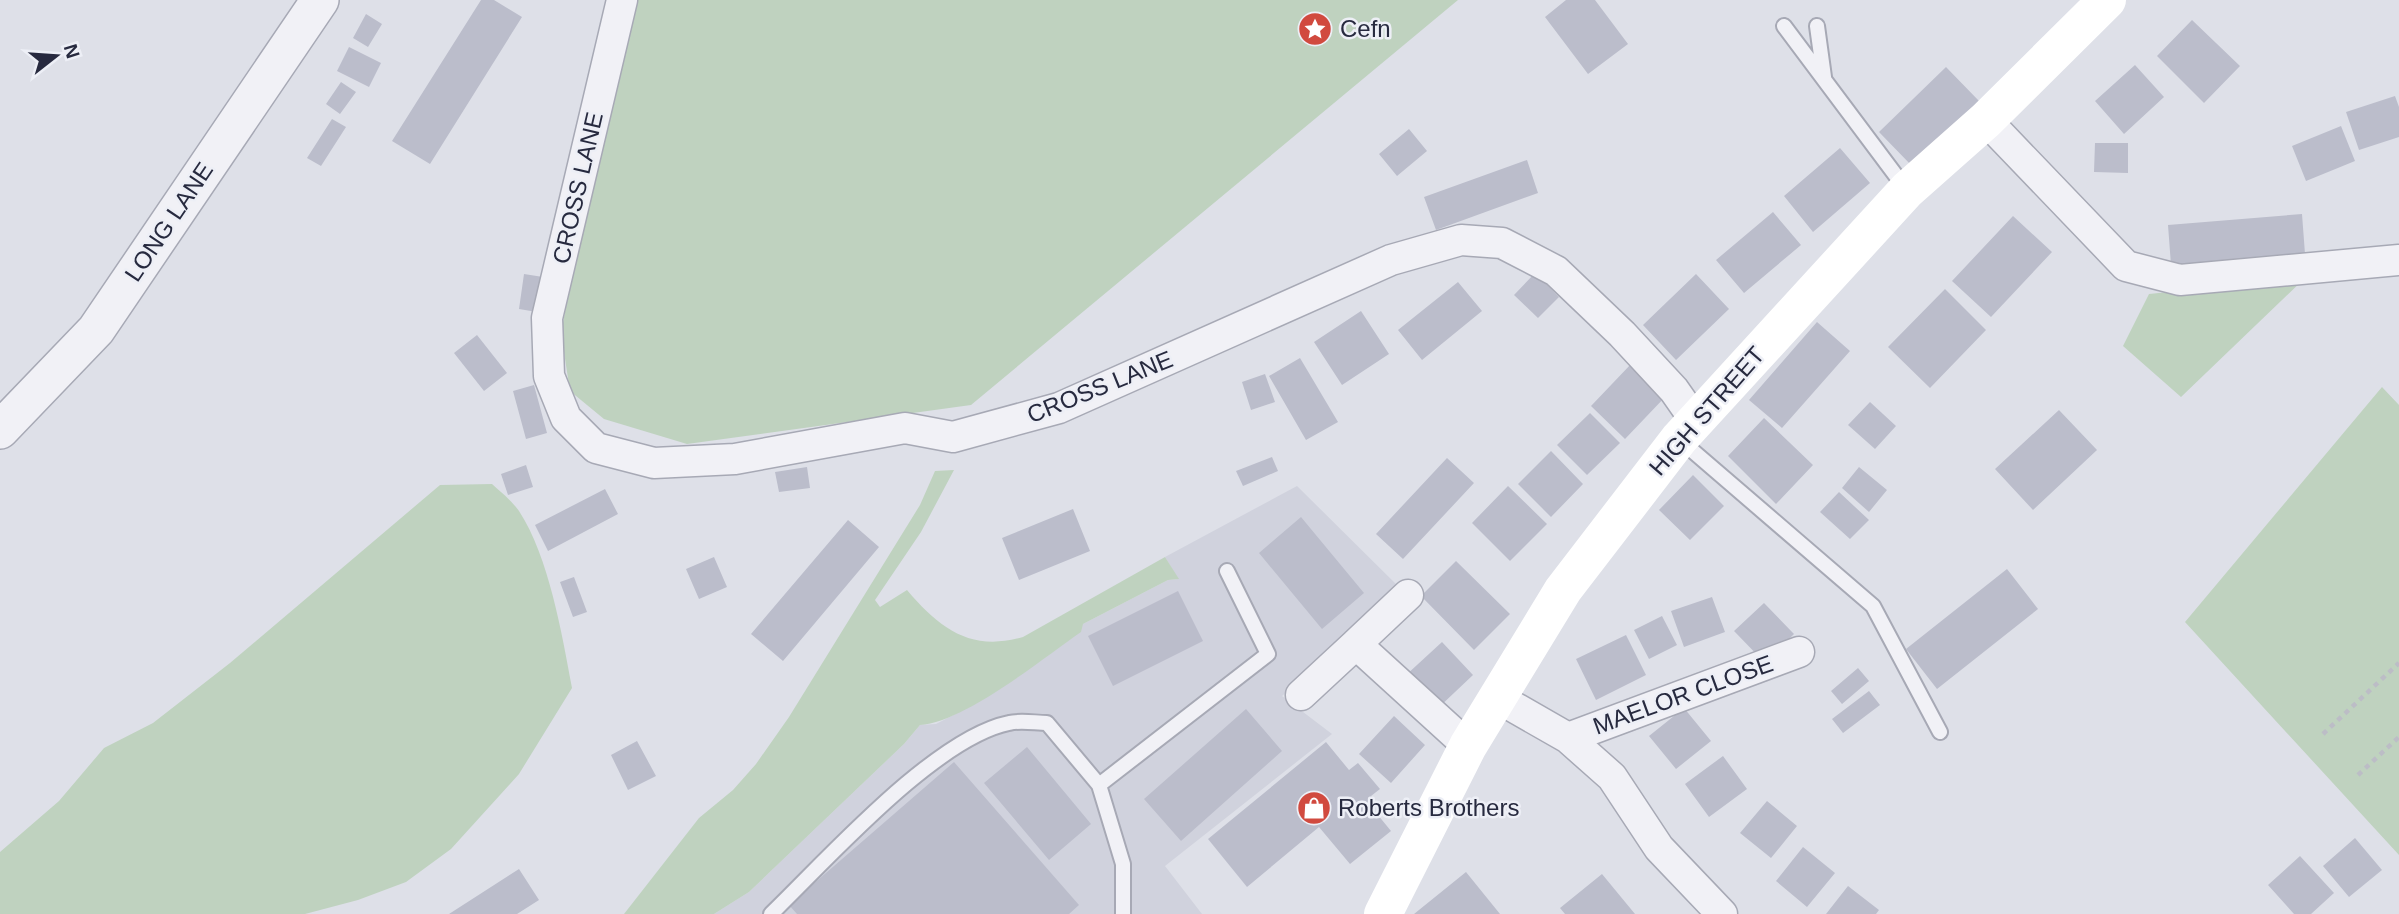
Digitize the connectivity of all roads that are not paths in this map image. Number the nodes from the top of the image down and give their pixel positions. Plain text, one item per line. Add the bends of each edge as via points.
1 (320, 0) edge
2 (622, 0) edge
3 (2107, 0) edge
4 (1784, 26) dead end
5 (1817, 26) dead end
6 (1824, 81) junction
7 (1986, 120) junction
8 (1907, 190) junction
9 (2399, 260) edge
10 (0, 429) edge
11 (1687, 430) junction
12 (1227, 571) dead end
13 (1408, 596) dead end
14 (1356, 644) junction
15 (1799, 652) dead end
16 (1301, 695) dead end
17 (1498, 698) junction
18 (1940, 732) dead end
19 (1568, 738) junction
20 (1468, 746) junction
21 (1099, 785) junction
22 (1390, 902) edge
23 (771, 914) edge
24 (1123, 914) edge
25 (1722, 914) edge

1 - 10 street, LONG LANE via 96,330
2 - 11 street, CROSS LANE via 547,318 549,376 566,418 596,448 654,463 735,458 905,428 953,438 1059,408 1391,260 1461,240 1502,243 1556,271 1674,390
3 - 7 main road, HIGH STREET
4 - 6 lane
5 - 6 lane
6 - 8 lane
7 - 8 main road, HIGH STREET
7 - 9 street via 2126,266 2180,280
8 - 11 main road, HIGH STREET
11 - 17 main road, HIGH STREET via 1563,590
11 - 18 lane via 1873,607
12 - 21 lane via 1268,654
13 - 14 street
14 - 16 street
14 - 20 street
15 - 19 street, MAELOR CLOSE
17 - 19 street
17 - 20 main road, HIGH STREET
19 - 25 street via 1612,777 1659,848
20 - 22 main road, HIGH STREET
21 - 23 lane via 1047,723 1010,722 961,742 907,783
21 - 24 lane via 1123,863

